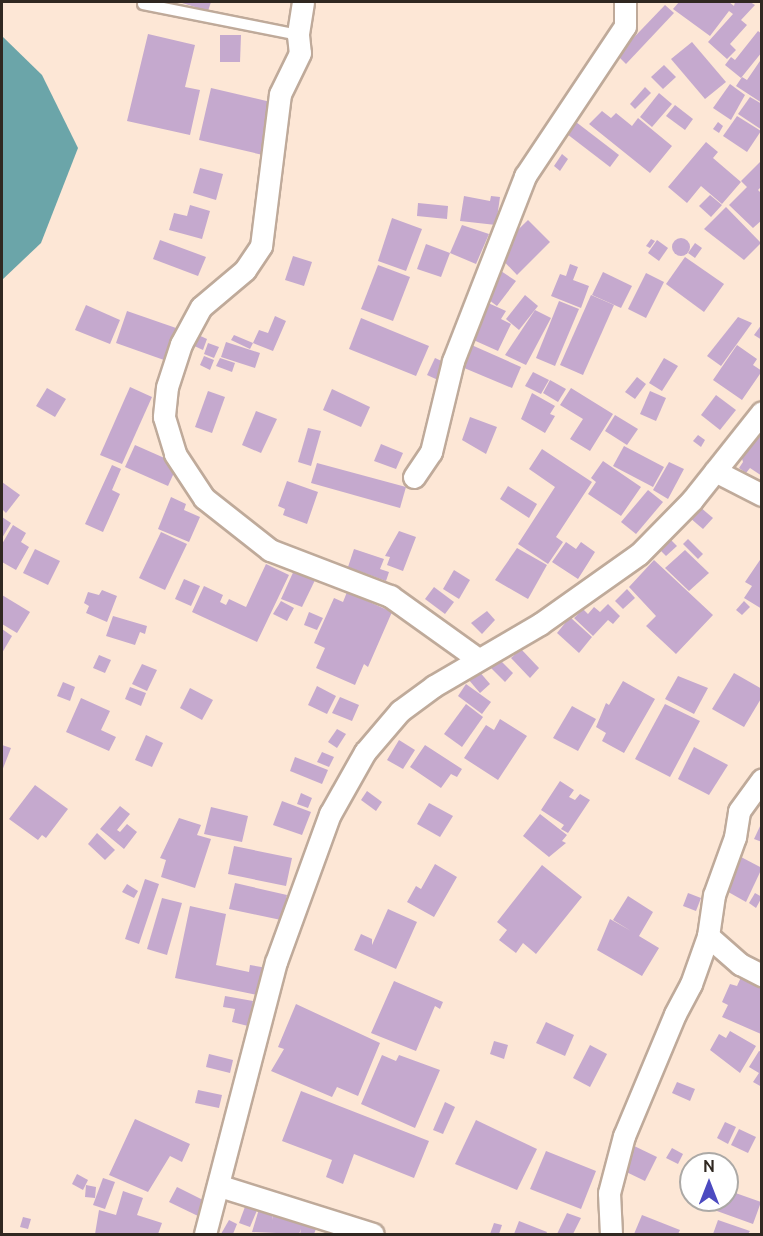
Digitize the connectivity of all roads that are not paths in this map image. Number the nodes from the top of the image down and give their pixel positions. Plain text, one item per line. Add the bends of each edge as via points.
1 (303, 2) edge
2 (625, 2) edge
3 (143, 4) dead end
4 (298, 35) junction
5 (762, 412) edge
6 (715, 471) junction
7 (414, 477) dead end
8 (762, 495) edge
9 (478, 659) junction
10 (762, 779) edge
11 (708, 936) junction
12 (762, 975) edge
13 (220, 1186) junction
14 (205, 1234) edge
15 (373, 1234) edge
16 (611, 1234) edge

1 - 4 street
2 - 7 street via 625,26 525,176 453,361 431,452
3 - 4 lane
4 - 9 street via 300,53 280,94 261,246 245,270 201,307 181,344 165,407 172,445 204,498 270,550 390,596
5 - 6 street
6 - 8 street
6 - 9 street via 639,554 565,608
9 - 13 street via 400,711 365,752 330,814 276,962
10 - 11 street via 739,810 735,837 714,895
11 - 12 street via 740,964
11 - 16 street via 624,1136 609,1193
13 - 14 street
13 - 15 street

